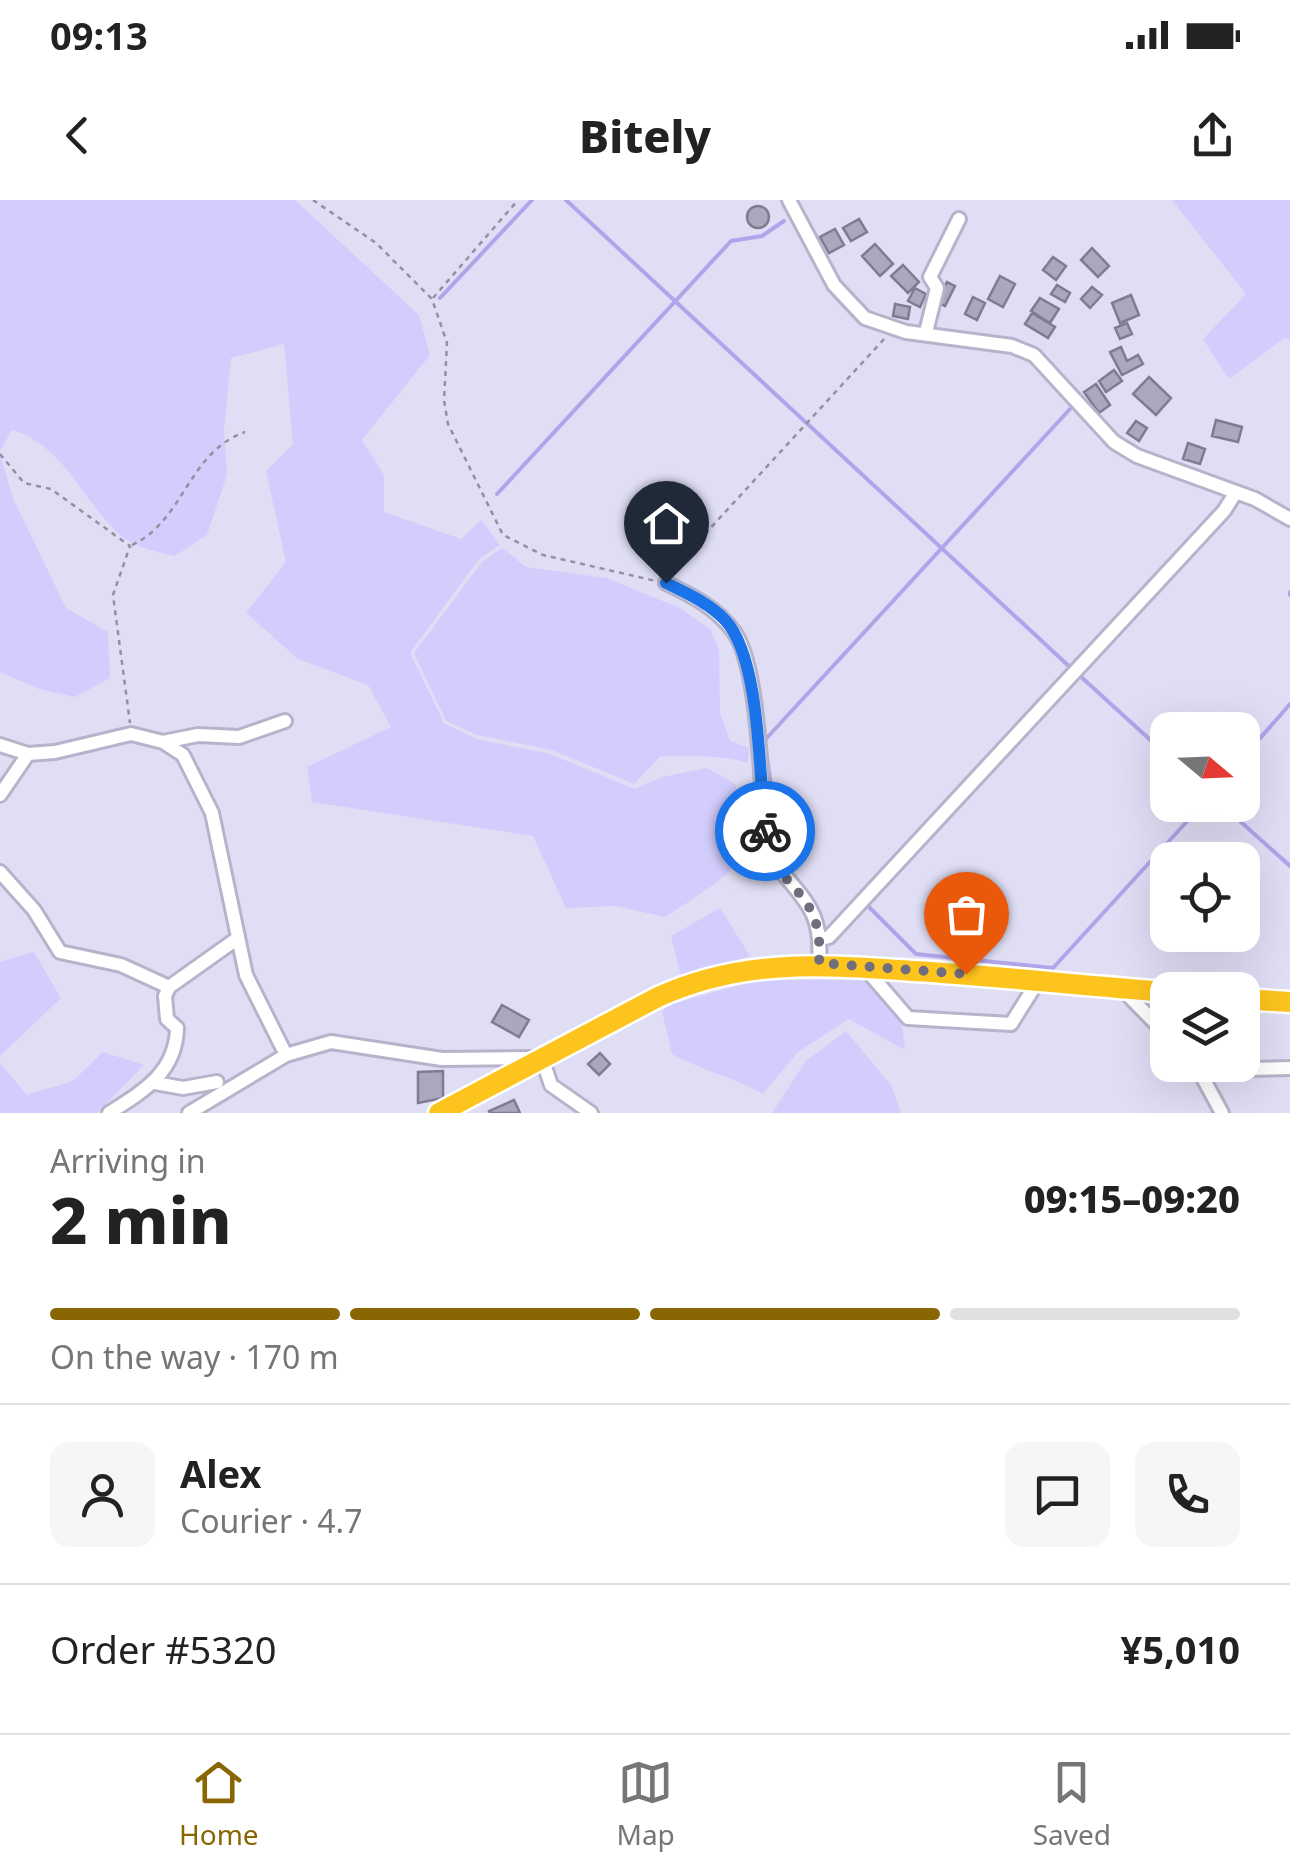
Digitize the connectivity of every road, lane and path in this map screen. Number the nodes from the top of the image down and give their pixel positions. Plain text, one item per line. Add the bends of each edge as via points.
1 (313, 200) edge
2 (518, 200) edge
3 (788, 200) edge
4 (960, 219) dead end
5 (432, 299) junction
6 (886, 326) junction
7 (926, 332) junction
8 (245, 432) dead end
9 (0, 454) edge
10 (1236, 492) junction
11 (1290, 519) edge
12 (130, 546) junction
13 (666, 583) junction
14 (285, 721) dead end
15 (132, 734) junction
16 (163, 742) junction
17 (0, 745) edge
18 (28, 754) junction
19 (0, 795) edge
20 (0, 872) edge
21 (238, 938) junction
22 (821, 939) junction
23 (819, 963) junction
24 (864, 966) junction
25 (1038, 980) junction
26 (169, 987) junction
27 (1122, 989) junction
28 (1150, 991) edge
29 (1260, 1000) edge
30 (1290, 1002) edge
31 (1150, 1018) edge
32 (286, 1055) junction
33 (542, 1058) junction
34 (1260, 1068) edge
35 (1290, 1068) edge
36 (218, 1082) dead end
37 (1205, 1082) edge
38 (155, 1083) junction
39 (109, 1113) edge
40 (189, 1113) edge
41 (439, 1113) edge
42 (591, 1113) edge
43 (1222, 1113) edge

1 - 5 path via 376,244
2 - 5 path
3 - 6 street via 850,307
4 - 7 street via 930,277 937,288
5 - 13 path via 447,343 448,424 504,535 543,555
6 - 7 street
6 - 13 path via 884,340
7 - 10 street via 1034,355 1114,442
8 - 12 path via 221,441 156,534
9 - 12 path via 24,482 51,489
10 - 11 street
10 - 22 street
12 - 15 path via 113,595
13 - 22 street via 723,618 742,645 766,844 816,916
14 - 16 street via 239,737
15 - 16 street
15 - 18 street
16 - 21 street via 184,755 212,812
17 - 18 street
18 - 19 street
20 - 26 street via 60,952 121,964
21 - 26 street
21 - 32 street via 246,975
22 - 23 street
23 - 24 highway
23 - 33 highway via 747,968 688,983
24 - 25 highway
24 - 25 street via 908,1018 1011,1024
25 - 27 highway
26 - 38 street via 167,1019 177,1028 176,1045
27 - 28 highway
27 - 31 street
29 - 30 highway
32 - 33 street via 331,1042 442,1058
32 - 40 street
33 - 41 highway
33 - 42 street via 551,1085
34 - 35 street
36 - 38 street via 183,1088
37 - 43 street
38 - 39 street

